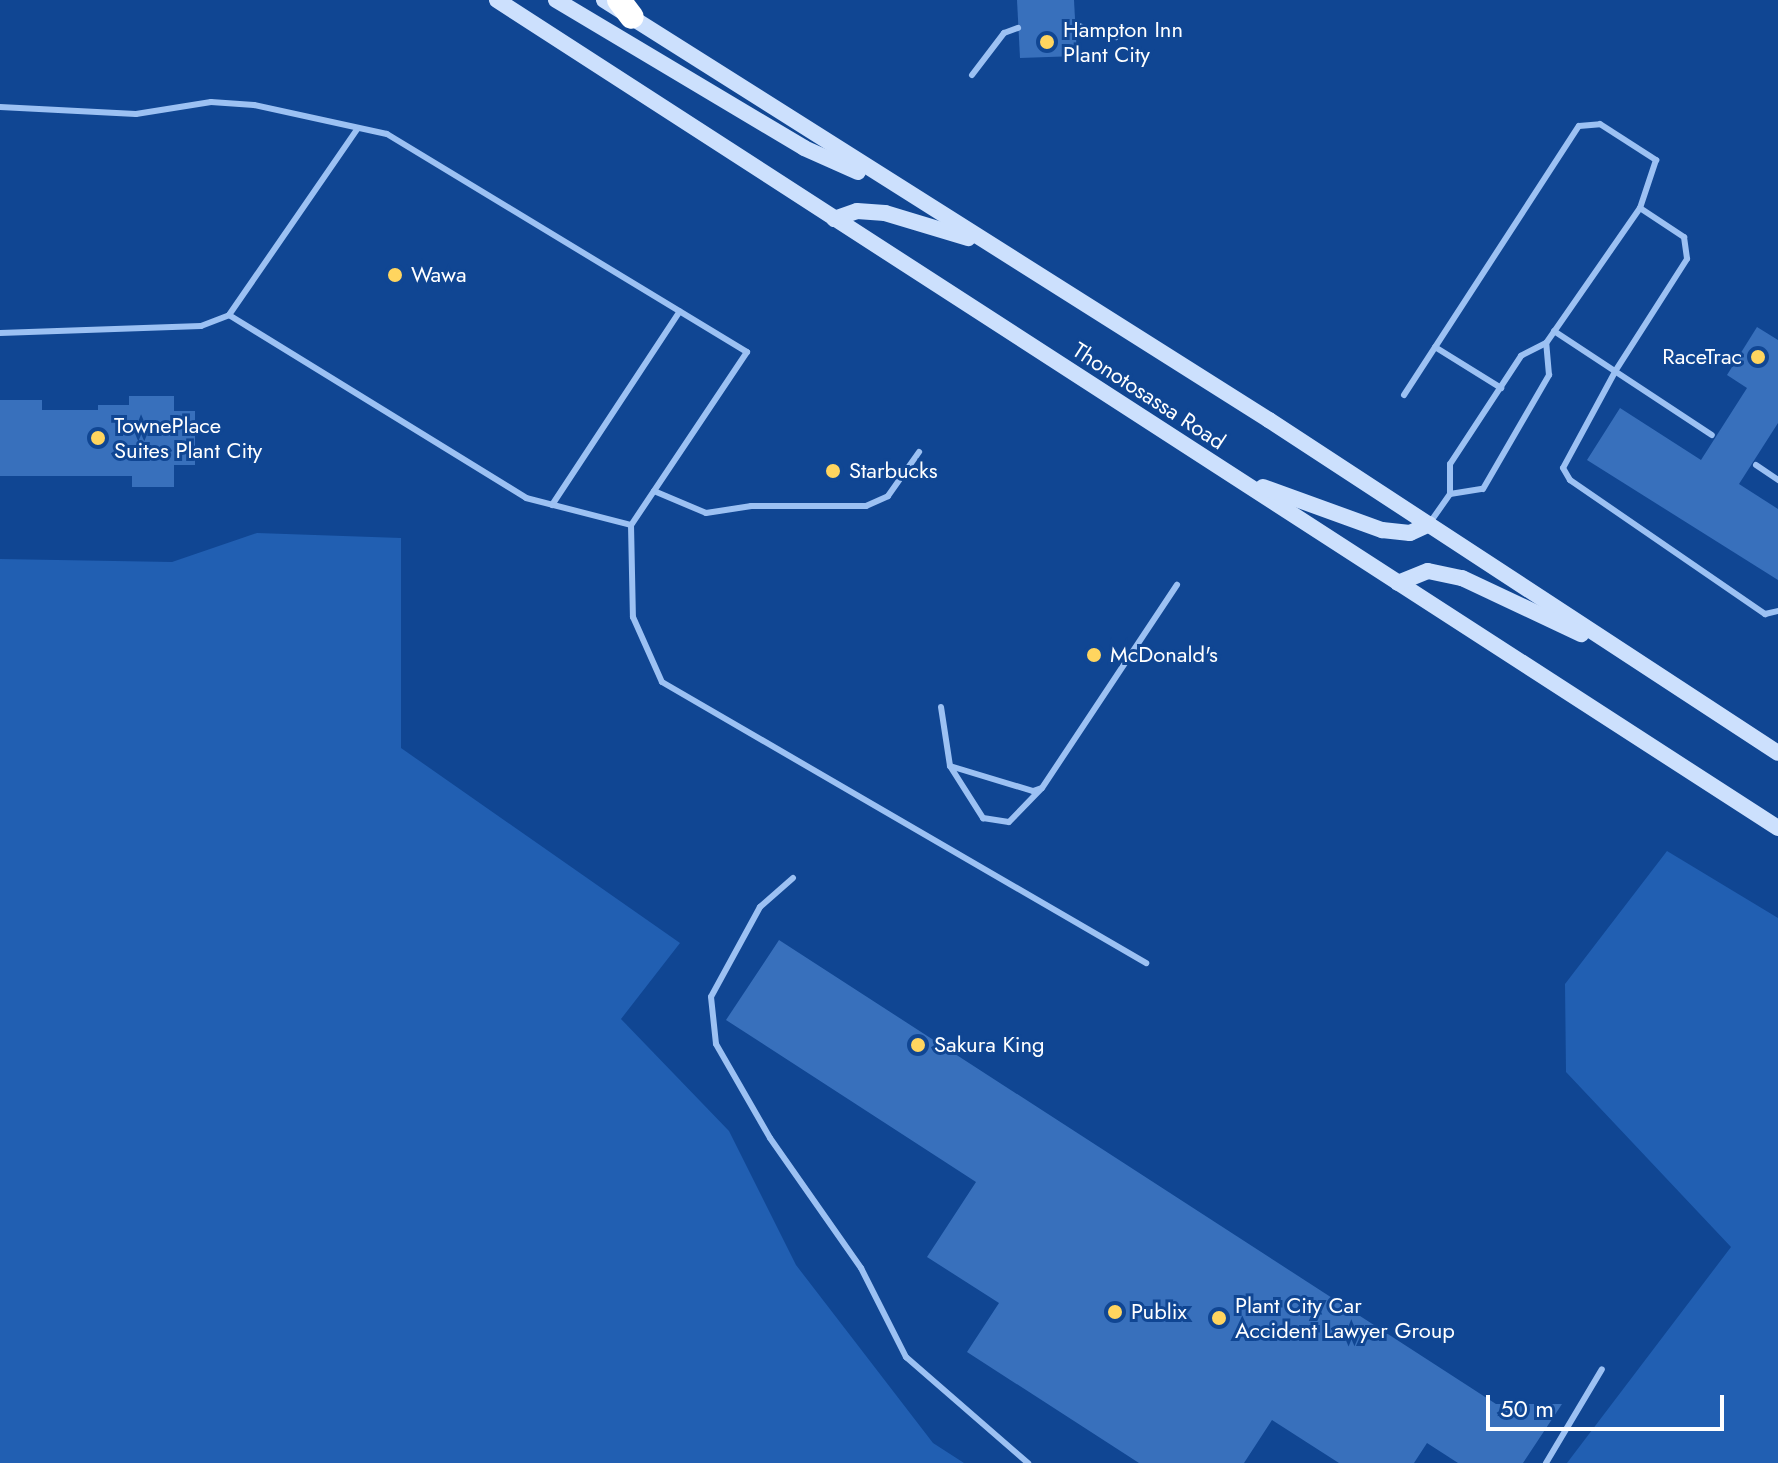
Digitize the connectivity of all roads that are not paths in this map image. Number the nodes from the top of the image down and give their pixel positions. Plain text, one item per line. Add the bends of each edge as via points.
1 (497, 0) edge
2 (516, 0) edge
3 (556, 0) edge
4 (604, 0) edge
5 (625, 9) edge
6 (1075, 25) dead end
7 (1018, 28) dead end
8 (544, 32) junction
9 (1116, 37) dead end
10 (972, 75) dead end
11 (0, 107) edge
12 (358, 128) junction
13 (903, 192) junction
14 (1640, 208) junction
15 (834, 219) junction
16 (987, 243) junction
17 (680, 311) junction
18 (229, 315) junction
19 (1554, 331) junction
20 (0, 333) edge
21 (1546, 343) junction
22 (1435, 347) junction
23 (1616, 370) junction
24 (1501, 388) junction
25 (1404, 395) dead end
26 (1712, 435) dead end
27 (919, 452) dead end
28 (1756, 465) dead end
29 (1232, 475) junction
30 (1778, 480) edge
31 (654, 491) junction
32 (1450, 494) junction
33 (552, 505) junction
34 (1429, 524) junction
35 (631, 525) junction
36 (1398, 583) junction
37 (1177, 585) dead end
38 (1778, 611) edge
39 (1636, 660) junction
40 (941, 707) dead end
41 (1778, 753) edge
42 (950, 766) junction
43 (1042, 788) junction
44 (1778, 828) edge
45 (793, 878) dead end
46 (1146, 963) dead end
47 (1602, 1369) dead end
48 (1028, 1463) edge
49 (1546, 1463) edge

1 - 8 main road, Thonotosassa Road
2 - 8 main road
3 - 13 main road via 804,148
4 - 5 main road, Thonotosassa Road
5 - 13 main road, Thonotosassa Road
6 - 9 lane
7 - 10 lane via 1004,33
8 - 15 main road, Thonotosassa Road
11 - 12 lane via 136,114 211,102 254,105
12 - 17 lane via 387,134
12 - 18 lane
13 - 16 main road, Thonotosassa Road
14 - 19 lane
14 - 22 lane via 1656,160 1600,124 1579,126
14 - 23 lane via 1684,237 1687,259
15 - 16 main road via 857,211 885,213
15 - 29 main road, Thonotosassa Road
16 - 34 main road, Thonotosassa Road
17 - 31 lane via 747,352
17 - 33 lane
18 - 20 lane via 201,326
18 - 33 lane via 526,498
19 - 21 lane
19 - 23 lane
21 - 24 lane via 1521,356
21 - 32 lane via 1549,375 1483,489
22 - 24 lane
22 - 25 lane
23 - 26 lane
23 - 38 lane via 1565,456 1563,468 1570,480 1765,614
24 - 32 lane via 1450,464
27 - 31 lane via 888,496 866,506 751,506 706,513
28 - 30 lane
29 - 34 main road via 1382,530 1410,533
29 - 36 main road, Thonotosassa Road
31 - 35 lane
32 - 34 lane
33 - 35 lane
34 - 39 main road, Thonotosassa Road
35 - 46 lane via 633,617 662,682
36 - 39 main road via 1428,571 1462,578
36 - 44 main road, Thonotosassa Road
37 - 43 lane
39 - 41 main road, Thonotosassa Road
40 - 42 lane
42 - 43 lane via 1033,791
42 - 43 lane via 969,804 983,818 1009,822
45 - 48 lane via 760,907 711,997 716,1044 770,1138 861,1268 906,1357
47 - 49 lane

